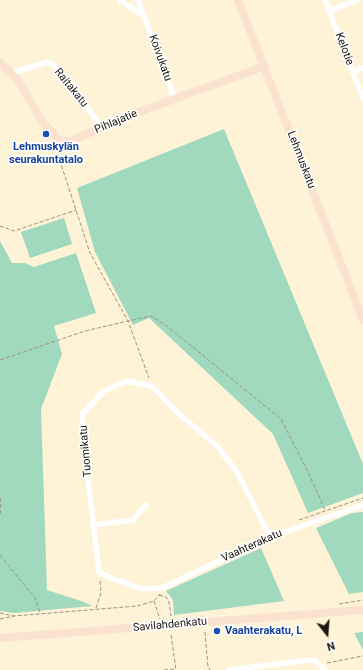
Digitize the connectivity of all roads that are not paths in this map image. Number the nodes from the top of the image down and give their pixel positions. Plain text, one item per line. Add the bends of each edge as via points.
1 (120, 0) edge
2 (138, 0) edge
3 (238, 0) edge
4 (325, 0) edge
5 (357, 0) edge
6 (329, 11) junction
7 (144, 16) junction
8 (0, 63) edge
9 (265, 66) junction
10 (363, 68) edge
11 (353, 72) junction
12 (10, 73) junction
13 (363, 98) edge
14 (175, 100) junction
15 (102, 128) junction
16 (363, 320) edge
17 (363, 505) edge
18 (146, 506) dead end
19 (94, 525) junction
20 (270, 537) junction
21 (142, 589) joint
22 (363, 610) edge
23 (0, 638) edge
24 (229, 670) edge
25 (325, 670) edge

1 - 7 street
2 - 7 street, Koivukatu
3 - 9 street, Lehmuskatu
4 - 6 street, Kelotie
5 - 6 street
6 - 11 street, Kelotie
7 - 14 street, Koivukatu
8 - 12 street
9 - 14 street, Pihlajatie
9 - 16 street, Lehmuskatu
10 - 11 street
11 - 13 street, Kelotie
12 - 15 street, Raitakatu via 48,62 56,67
12 - 15 street, Pihlajatie via 21,85 41,120 60,141 71,141
14 - 15 street, Pihlajatie via 125,117
17 - 20 street, Vaahterakatu
18 - 19 street via 133,520
19 - 20 street, Tuomikatu via 82,429 83,413 104,391 127,381 152,386 180,416 218,447 237,472
19 - 21 street, Tuomikatu via 99,572
20 - 21 street, Vaahterakatu via 162,588
22 - 23 street, Savilahdenkatu
24 - 25 street via 314,660

